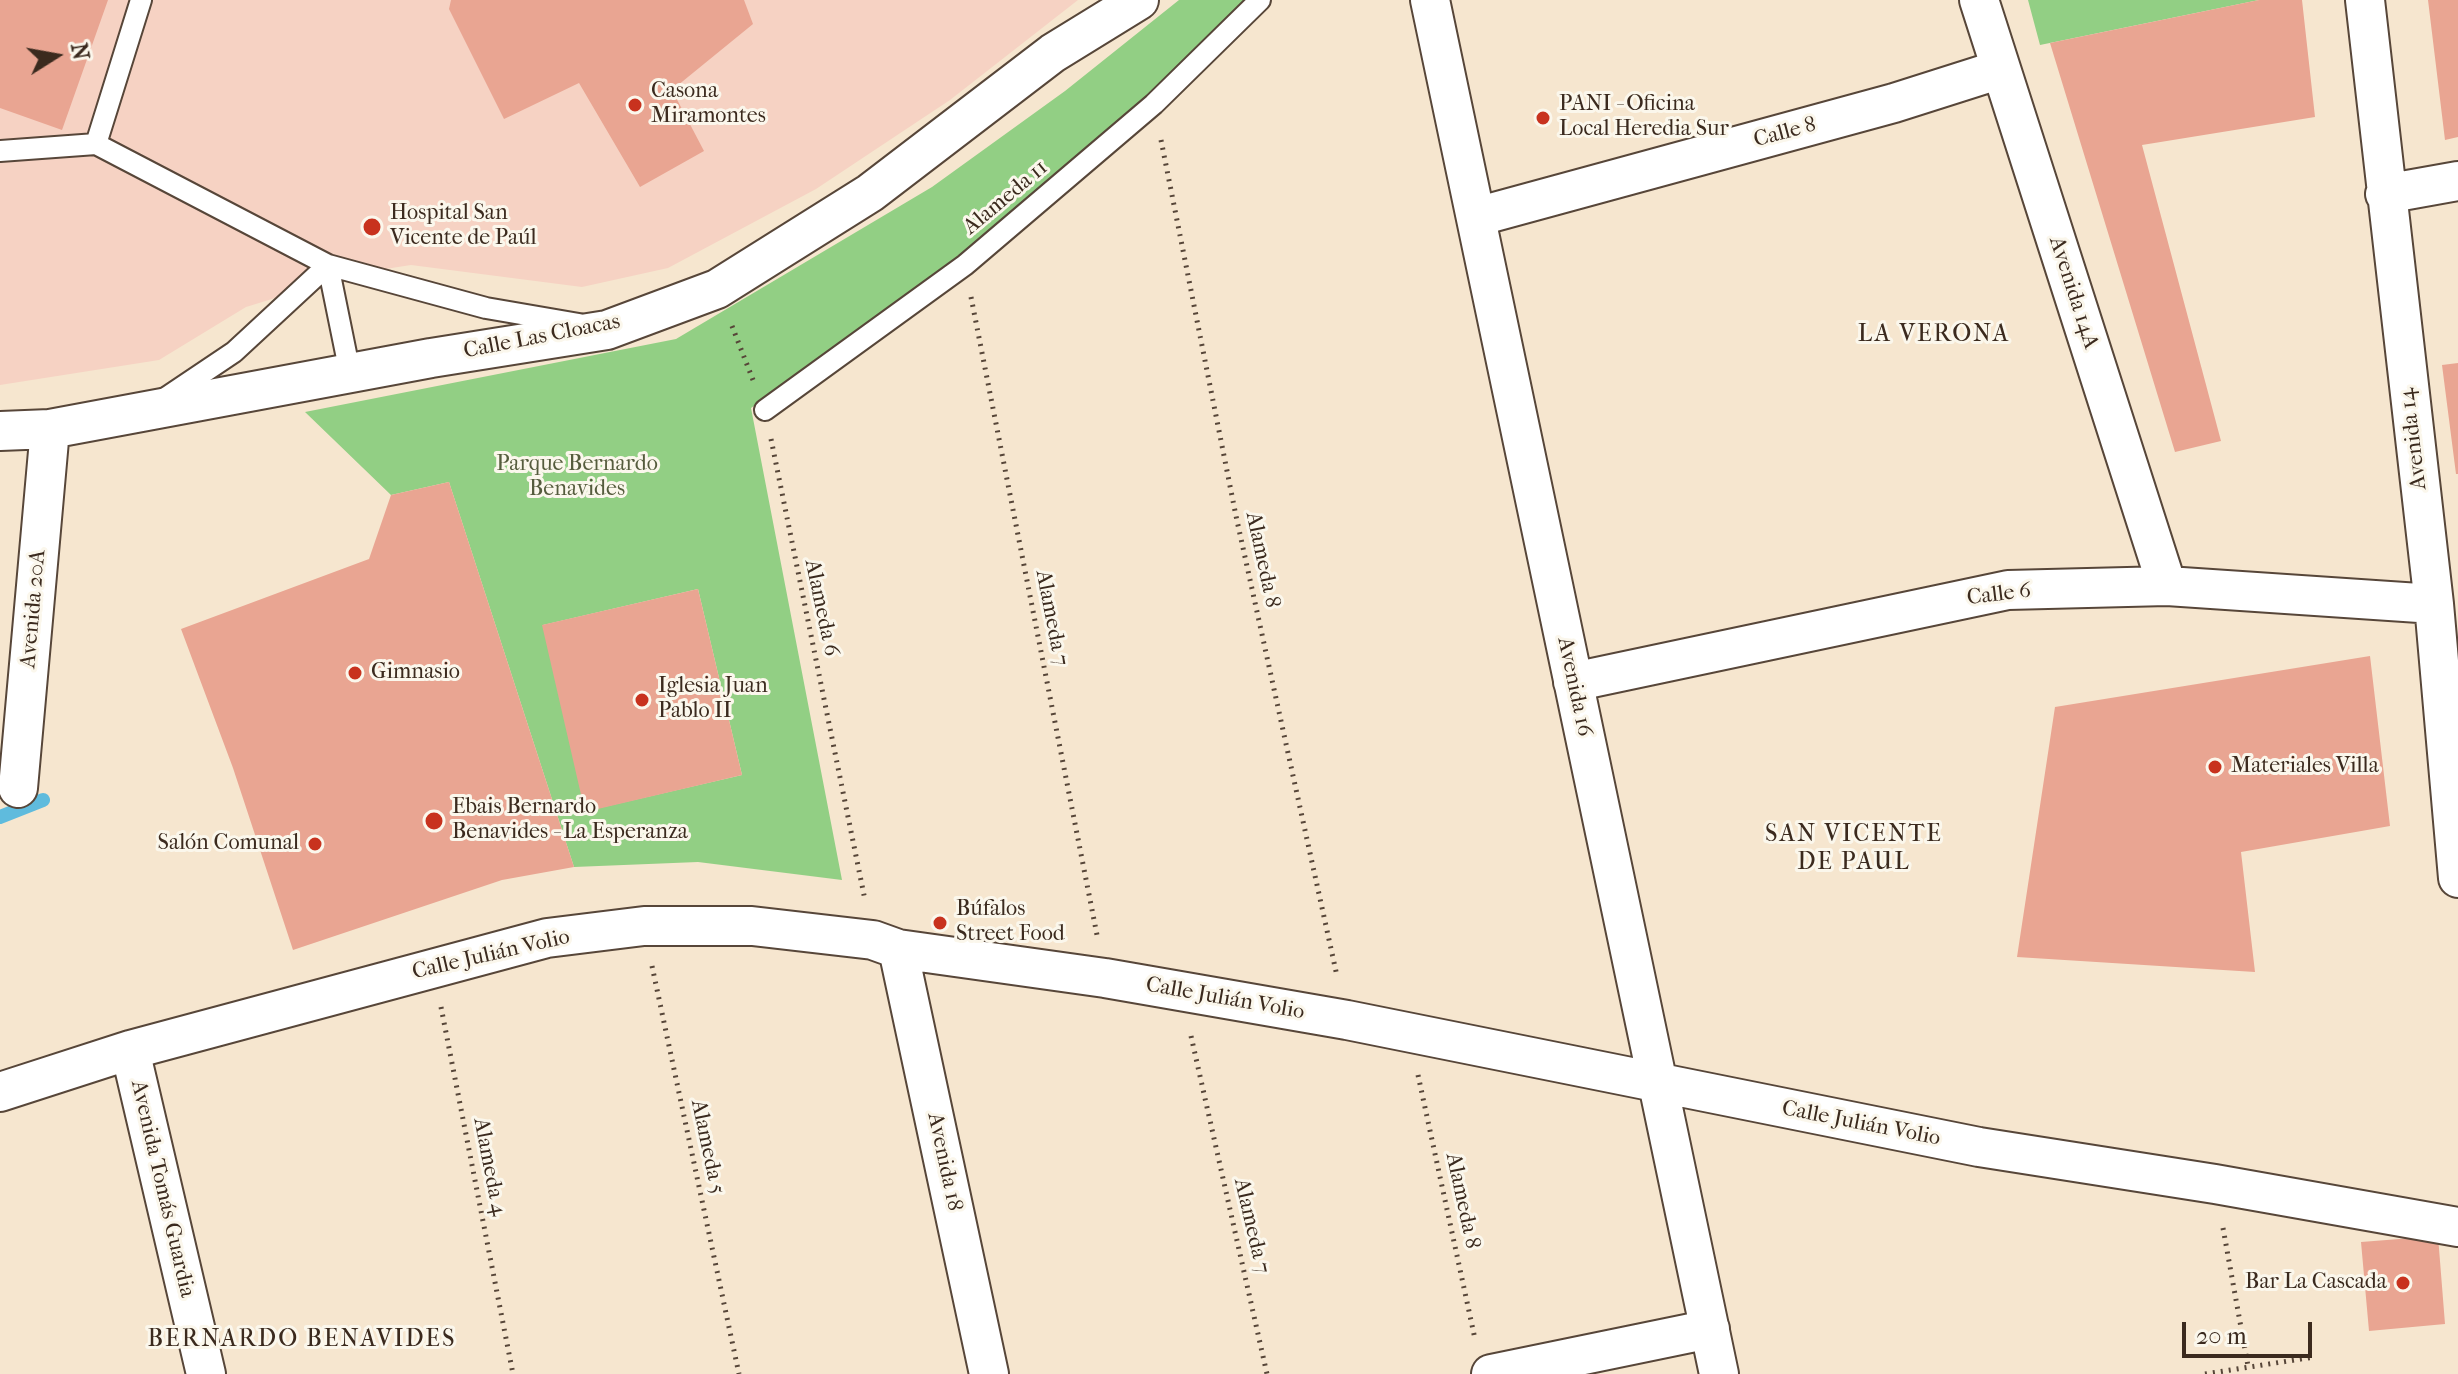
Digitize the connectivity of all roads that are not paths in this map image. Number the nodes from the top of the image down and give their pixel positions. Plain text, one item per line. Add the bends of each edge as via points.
1 (141, 0) edge
2 (1139, 0) edge
3 (1260, 0) edge
4 (1430, 0) edge
5 (1979, 0) edge
6 (2365, 0) edge
7 (2001, 69) junction
8 (96, 144) junction
9 (0, 151) edge
10 (2458, 181) edge
11 (2385, 194) junction
12 (1476, 217) junction
13 (328, 265) junction
14 (607, 330) junction
15 (350, 373) junction
16 (765, 410) road end
17 (146, 411) junction
18 (50, 429) junction
19 (0, 431) edge
20 (2167, 586) junction
21 (2434, 604) junction
22 (1573, 682) junction
23 (18, 788) dead end
24 (2455, 812) edge
25 (2458, 878) edge
26 (886, 944) junction
27 (130, 1050) junction
28 (1658, 1083) junction
29 (0, 1092) edge
30 (2458, 1227) edge
31 (1710, 1329) junction
32 (1483, 1359) edge
33 (206, 1374) edge
34 (989, 1374) edge
35 (1719, 1374) edge

1 - 8 lane
2 - 14 street, Calle Las Cloacas via 1053,53 870,193 717,289
3 - 16 lane, Alameda 11 via 1154,104 965,265
4 - 12 street, Avenida 16
5 - 7 street, Avenida 14A
6 - 11 street, Avenida 14
7 - 12 street, Calle 8
7 - 20 street, Avenida 14A
8 - 9 lane
8 - 13 lane
10 - 11 street
11 - 21 street, Avenida 14
12 - 22 street, Avenida 16
13 - 14 lane via 486,308
13 - 15 lane
13 - 17 lane via 234,352
14 - 15 street, Calle Las Cloacas
15 - 17 street, Calle Las Cloacas
17 - 18 street, Calle Las Cloacas
18 - 19 street, Calle Las Cloacas
18 - 23 street, Avenida 20A
20 - 21 street, Calle 6
20 - 22 street, Calle 6 via 2008,590
21 - 24 street, Avenida 14
22 - 28 street, Avenida 16
24 - 25 street, Avenida 14
26 - 27 street, Calle Julián Volio via 752,926 644,926 547,938
26 - 28 street, Calle Julián Volio via 1347,1020
26 - 34 street, Avenida 18
27 - 29 street, Calle Julián Volio
27 - 33 street, Avenida Tomás Guardia
28 - 30 street, Calle Julián Volio via 1979,1147
28 - 31 street, Avenida 16
31 - 32 street
31 - 35 street, Avenida 16

